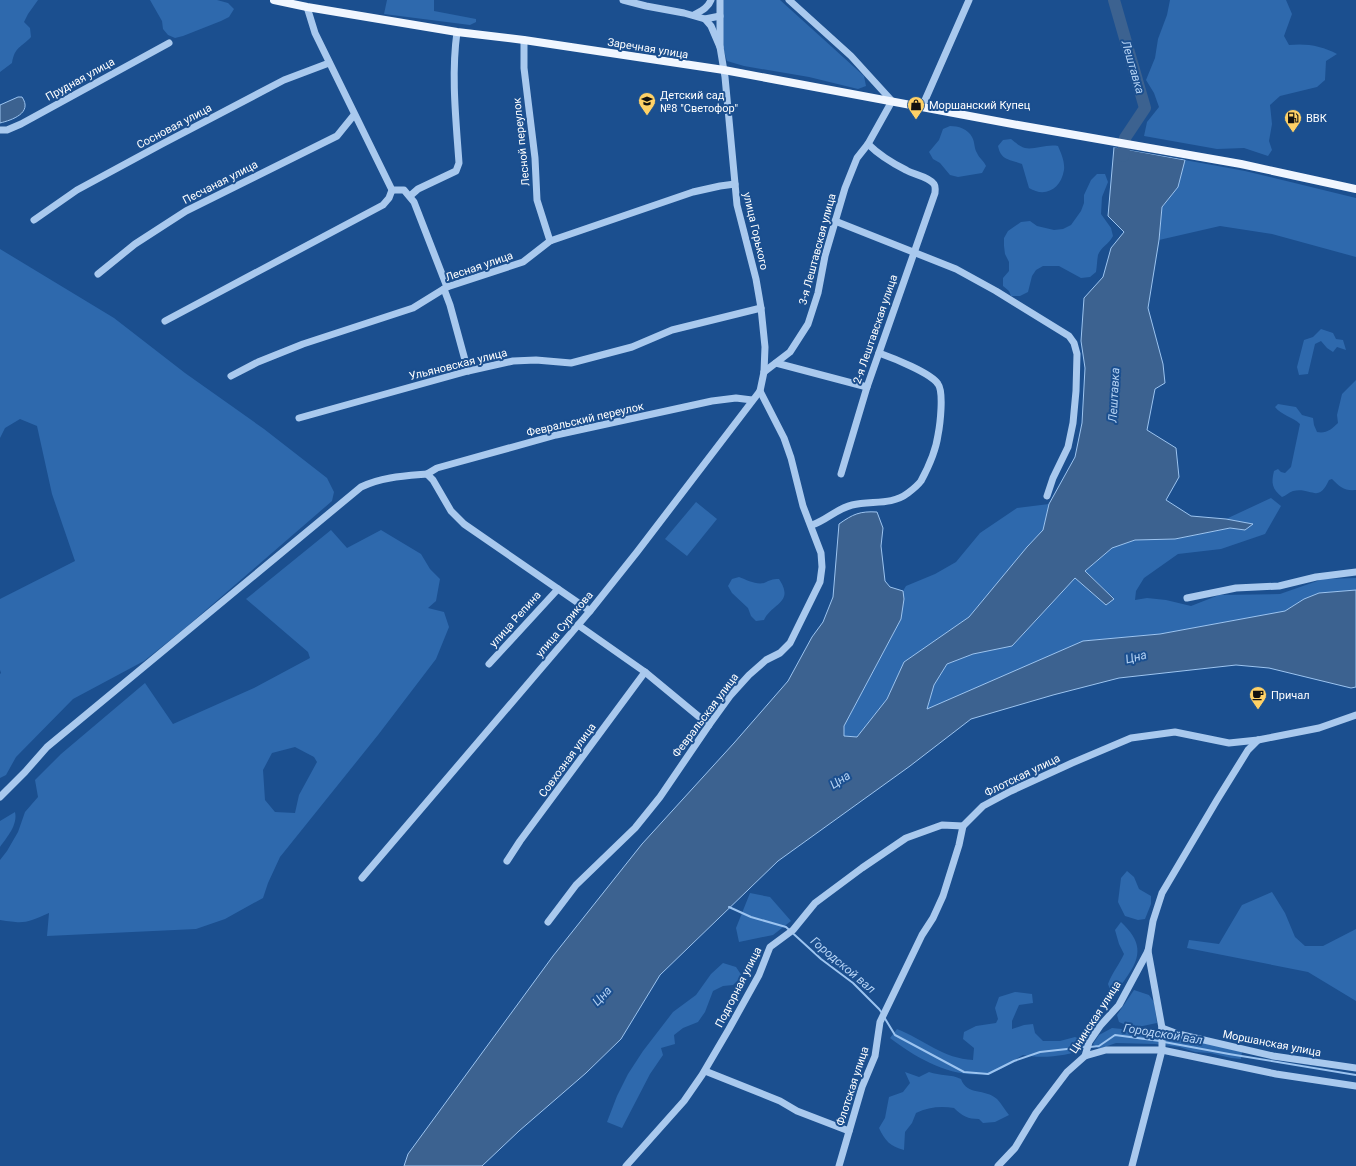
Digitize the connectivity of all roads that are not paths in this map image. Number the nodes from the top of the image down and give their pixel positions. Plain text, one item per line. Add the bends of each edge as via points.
1 (274, 0) edge
2 (623, 0) edge
3 (711, 0) edge
4 (720, 0) edge
5 (789, 0) edge
6 (969, 0) edge
7 (307, 7) junction
8 (694, 15) junction
9 (720, 16) junction
10 (705, 19) junction
11 (457, 32) junction
12 (524, 40) junction
13 (169, 42) dead end
14 (720, 47) junction
15 (329, 63) junction
16 (724, 70) junction
17 (875, 82) junction
18 (873, 98) junction
19 (892, 101) junction
20 (922, 107) junction
21 (354, 115) junction
22 (0, 130) edge
23 (868, 144) junction
24 (735, 184) junction
25 (1356, 189) edge
26 (392, 190) junction
27 (410, 196) junction
28 (34, 220) dead end
29 (835, 221) junction
30 (550, 241) junction
31 (913, 252) junction
32 (98, 274) dead end
33 (446, 288) junction
34 (761, 308) junction
35 (165, 321) dead end
36 (879, 353) junction
37 (776, 363) junction
38 (468, 371) junction
39 (764, 372) junction
40 (231, 376) dead end
41 (867, 387) junction
42 (760, 391) junction
43 (752, 400) junction
44 (299, 418) dead end
45 (427, 474) junction
46 (841, 474) dead end
47 (1047, 496) dead end
48 (812, 525) junction
49 (1356, 572) edge
50 (558, 589) junction
51 (1187, 598) dead end
52 (590, 611) junction
53 (578, 625) junction
54 (489, 664) dead end
55 (645, 672) junction
56 (1356, 715) edge
57 (709, 725) junction
58 (1258, 740) junction
59 (0, 797) edge
60 (963, 826) junction
61 (507, 861) dead end
62 (362, 878) dead end
63 (548, 922) dead end
64 (1148, 951) junction
65 (1162, 1028) junction
66 (1162, 1044) junction
67 (1085, 1056) junction
68 (1356, 1068) edge
69 (705, 1071) junction
70 (1356, 1086) edge
71 (849, 1131) junction
72 (626, 1166) edge
73 (839, 1166) edge
74 (998, 1166) edge
75 (1132, 1166) edge

1 - 7 main road, Заречная улица
2 - 8 street
3 - 8 street via 703,10
4 - 9 street
5 - 17 street via 848,53
6 - 20 street
7 - 11 main road, Заречная улица
7 - 15 street via 315,33
8 - 10 street
9 - 10 street
9 - 14 street
10 - 14 street
11 - 12 main road, Заречная улица
11 - 27 street via 454,52 459,163 456,171 418,189
12 - 16 main road, Заречная улица
12 - 30 street, Лесной переулок via 524,68 538,200
13 - 22 street, Прудная улица via 21,124
14 - 16 street, улица Горького
15 - 21 street
15 - 28 street, Сосновая улица via 284,80 162,144 77,190
16 - 18 main road, Заречная улица
16 - 24 street, улица Горького
17 - 18 street
17 - 19 street
18 - 19 main road
19 - 20 main road
19 - 23 street, 3-я Лештавская улица
20 - 25 main road via 1242,164
21 - 26 street
21 - 32 street, Песчаная улица via 337,136 186,211 135,244
23 - 29 street, 3-я Лештавская улица via 856,158
23 - 31 street, 2-я Лештавская улица via 878,154 934,184 935,193
24 - 30 street, Лесная улица via 693,192
24 - 34 street, улица Горького via 737,205
26 - 27 street via 404,190
26 - 35 street via 383,204
27 - 33 street
29 - 31 street
29 - 37 street, 3-я Лештавская улица via 808,324 790,352
30 - 33 street, Лесная улица via 523,262
31 - 36 street, 2-я Лештавская улица
31 - 47 street via 956,269 996,291 1069,336 1074,343 1077,354 1073,423 1068,447
33 - 38 street
33 - 40 street, Лесная улица via 413,308 303,344
34 - 38 street, Ульяновская улица via 672,330 632,347 571,362 513,361
34 - 39 street, улица Горького via 765,346
36 - 41 street, 2-я Лештавская улица
36 - 48 street via 928,375 938,384 941,390 938,435 932,456 920,482 907,494 895,500 851,505 836,510 822,522
37 - 39 street, 3-я Лештавская улица
37 - 41 street
38 - 44 street, Ульяновская улица
39 - 42 street, улица Сурикова
41 - 46 street, 2-я Лештавская улица
42 - 43 street, улица Сурикова
42 - 48 street, Февральская улица via 784,438 803,506
43 - 45 street, Февральский переулок via 736,398 712,401 564,434 438,468
43 - 52 street, улица Сурикова
45 - 50 street via 451,512 464,524
45 - 59 street, Февральский переулок via 397,476 372,481 361,487 47,747
48 - 57 street, Февральская улица via 821,553 820,582 797,631 780,653 766,660 749,675
49 - 51 street via 1316,577 1279,586 1236,588
50 - 52 street
50 - 54 street, улица Репина
52 - 53 street, улица Сурикова
53 - 55 street
53 - 62 street, улица Сурикова
55 - 57 street
55 - 61 street, Совхозная улица
56 - 58 street, Флотская улица via 1319,728
57 - 63 street, Февральская улица via 660,797 635,828 576,885
58 - 60 street, Флотская улица via 1229,743 1175,732 1131,738 1011,791 983,806
58 - 64 street, Цнинская улица via 1248,750 1162,892 1153,921
60 - 69 street, Подгорная улица via 942,825 906,838 815,904 792,930 770,947 755,982
60 - 71 street, Флотская улица via 943,896 881,1021 875,1056 862,1087
64 - 65 street, Цнинская улица
64 - 67 street, Цнинская улица via 1119,1005 1089,1042
65 - 66 street, Цнинская улица
65 - 68 street, Моршанская улица via 1273,1056
66 - 67 street via 1106,1050
66 - 70 street via 1276,1074
66 - 75 street, Цнинская улица
67 - 74 street, Цнинская улица via 1067,1072 1036,1113 1015,1148
69 - 71 street
69 - 72 street, Подгорная улица via 684,1102
71 - 73 street, Флотская улица

